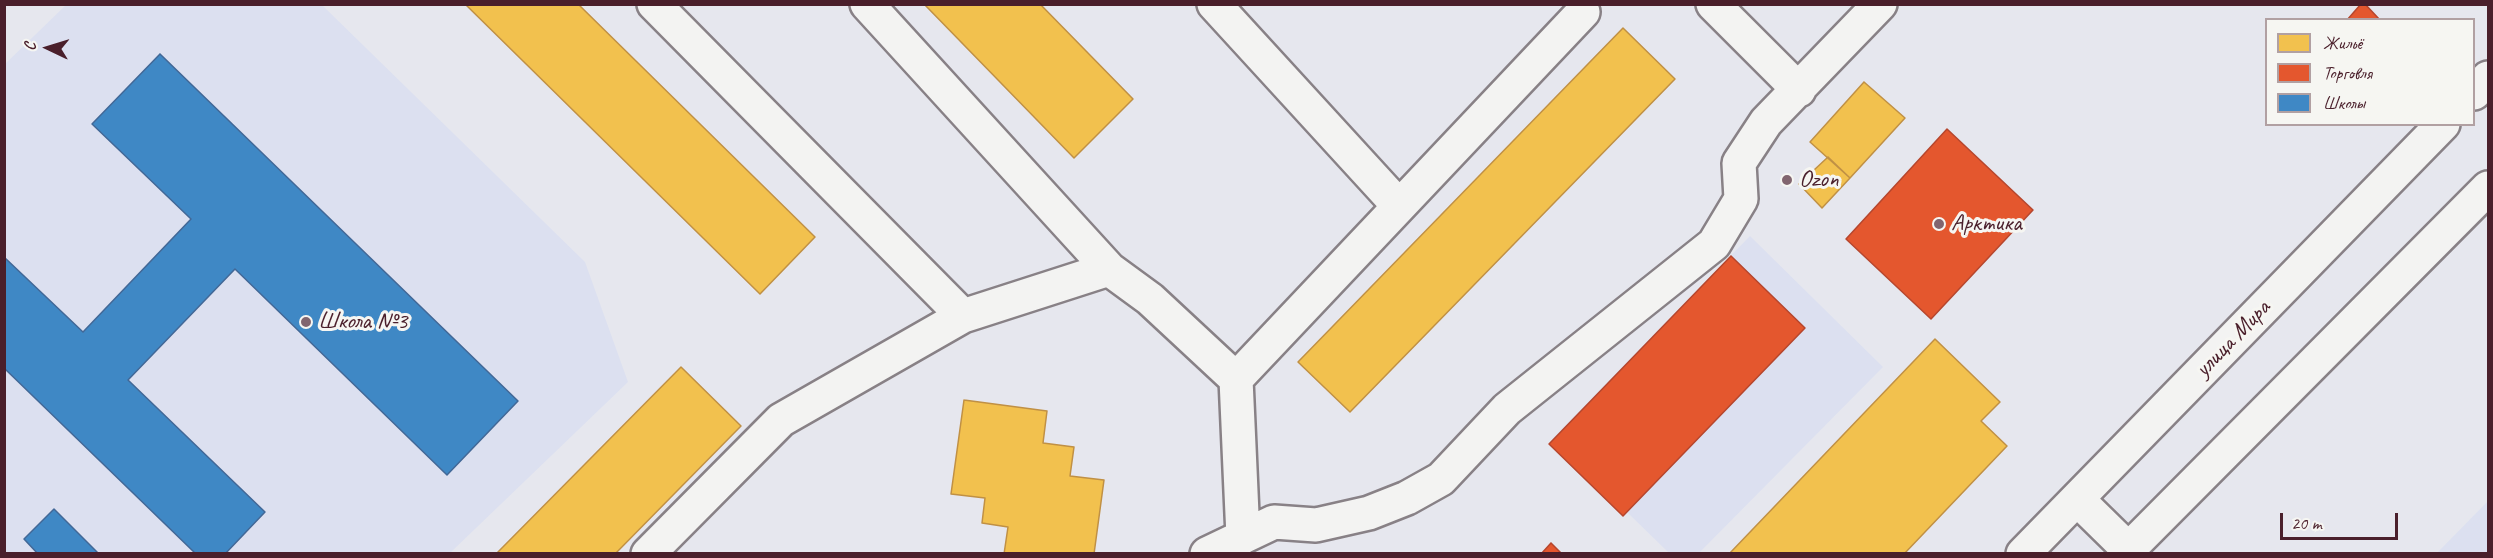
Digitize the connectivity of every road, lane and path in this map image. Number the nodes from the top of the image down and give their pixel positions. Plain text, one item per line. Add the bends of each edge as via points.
1 (654, 4) edge
2 (867, 4) edge
3 (1214, 4) edge
4 (1713, 4) edge
5 (1880, 4) edge
6 (1583, 12) dead end
7 (2488, 78) edge
8 (1799, 90) junction
9 (2475, 92) edge
10 (2441, 126) edge
11 (2488, 188) edge
12 (1399, 206) junction
13 (1109, 269) junction
14 (963, 316) junction
15 (1236, 379) junction
16 (2077, 499) junction
17 (1243, 537) junction
18 (2126, 551) edge
19 (648, 554) edge
20 (1207, 554) edge
21 (2023, 554) edge

1 - 14 street
2 - 13 street
3 - 12 street
4 - 8 street
5 - 8 street
6 - 12 street
7 - 9 street
8 - 17 street via 1766,122 1739,163 1741,199 1714,244 1507,409 1441,479 1369,513 1316,525 1274,522
10 - 16 street, улица Мира
11 - 18 street
12 - 15 street
13 - 14 street
13 - 15 street via 1150,298
14 - 19 street via 781,420
15 - 17 street
16 - 18 street
16 - 21 street, улица Мира
17 - 20 street

